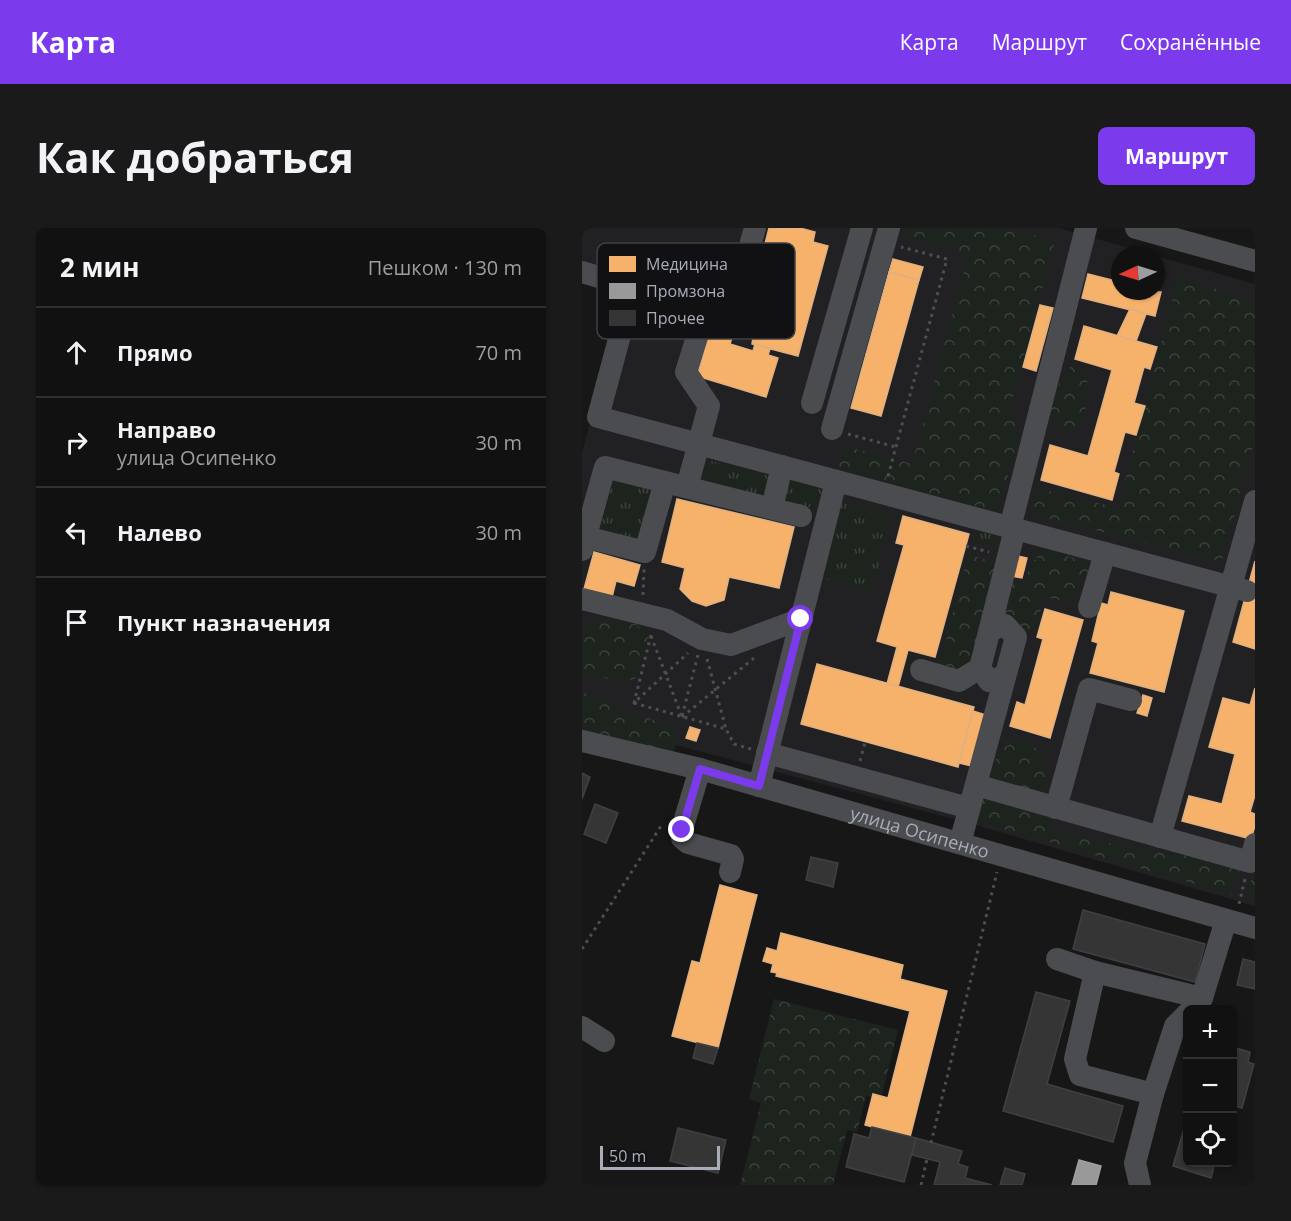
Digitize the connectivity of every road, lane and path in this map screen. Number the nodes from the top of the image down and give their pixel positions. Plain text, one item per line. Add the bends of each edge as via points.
1 (755, 228) edge
2 (862, 228) edge
3 (1086, 228) edge
4 (1136, 228) edge
5 (887, 235) edge
6 (751, 243) edge
7 (1255, 261) edge
8 (582, 272) edge
9 (597, 276) edge
10 (619, 339) edge
11 (696, 339) edge
12 (812, 403) dead end
13 (832, 429) joint
14 (699, 444) junction
15 (896, 447) junction
16 (782, 466) junction
17 (837, 481) junction
18 (665, 482) junction
19 (687, 487) junction
20 (883, 493) junction
21 (1255, 501) edge
22 (771, 508) junction
23 (801, 516) dead end
24 (1012, 528) junction
25 (584, 544) edge
26 (966, 546) dead end
27 (1105, 553) junction
28 (1008, 557) junction
29 (1239, 589) junction
30 (582, 599) edge
31 (1089, 608) dead end
32 (801, 619) junction
33 (990, 630) junction
34 (651, 635) dead end
35 (702, 639) junction
36 (758, 654) dead end
37 (980, 668) junction
38 (921, 670) dead end
39 (1005, 676) junction
40 (715, 690) junction
41 (1131, 700) dead end
42 (634, 703) junction
43 (682, 717) junction
44 (726, 729) junction
45 (582, 741) edge
46 (767, 753) junction
47 (700, 769) junction
48 (976, 785) junction
49 (759, 786) junction
50 (969, 808) junction
51 (1056, 808) junction
52 (663, 822) dead end
53 (1160, 837) junction
54 (960, 843) junction
55 (1252, 853) edge
56 (1000, 856) junction
57 (730, 872) dead end
58 (1232, 914) junction
59 (1255, 928) edge
60 (582, 949) edge
61 (1057, 959) dead end
62 (1095, 972) junction
63 (1188, 1005) edge
64 (1195, 1005) edge
65 (1183, 1018) edge
66 (582, 1027) edge
67 (604, 1041) dead end
68 (1153, 1094) junction
69 (931, 1143) dead end
70 (927, 1159) dead end
71 (921, 1185) edge
72 (1140, 1185) edge

1 - 6 street
2 - 12 street
3 - 24 street
4 - 7 street
5 - 13 street
5 - 15 path via 947,259
8 - 9 street
10 - 14 street via 598,417
11 - 14 street via 686,372 709,406
13 - 15 path
14 - 16 street
14 - 19 street
15 - 20 path
16 - 17 street
16 - 22 street
17 - 20 street
17 - 32 street
18 - 19 street
18 - 25 street via 645,552
18 - 25 street via 605,467
19 - 22 street
20 - 24 street
21 - 29 street
22 - 23 street
24 - 27 street
24 - 28 street
26 - 28 path
27 - 29 street
27 - 31 street
28 - 33 street
29 - 53 street
30 - 35 street via 667,620
32 - 35 street via 731,645
32 - 46 street
33 - 37 street
33 - 39 street via 1005,625 1016,637
34 - 42 path
35 - 40 path
35 - 42 path
35 - 43 path
36 - 40 path
37 - 38 street via 959,681
37 - 39 street via 989,681
39 - 48 street
40 - 43 path
40 - 44 path
41 - 51 street via 1089,688
42 - 43 path
43 - 44 path
44 - 46 path via 734,744
45 - 47 street, улица Осипенко
46 - 49 street
46 - 50 street
47 - 49 street, улица Осипенко
47 - 57 street via 682,838 731,855
48 - 50 street
48 - 51 street
49 - 54 street, улица Осипенко
50 - 54 street
51 - 53 street
52 - 60 path
53 - 55 street
54 - 56 street, улица Осипенко
55 - 58 path
56 - 58 street, улица Осипенко
56 - 69 path
58 - 59 street, улица Осипенко
58 - 64 street
61 - 62 street
62 - 63 street
62 - 68 street via 1075,1059 1080,1075
65 - 68 street via 1175,1026
66 - 67 street
68 - 72 street via 1136,1163
70 - 71 path

